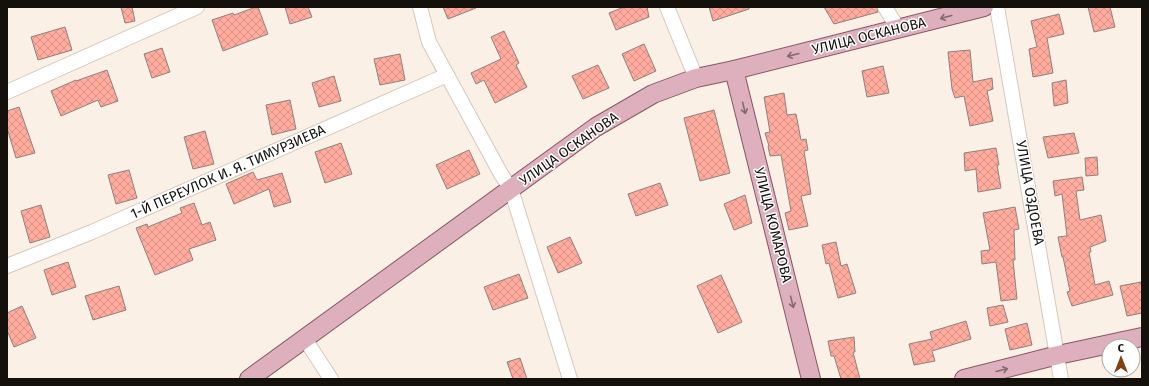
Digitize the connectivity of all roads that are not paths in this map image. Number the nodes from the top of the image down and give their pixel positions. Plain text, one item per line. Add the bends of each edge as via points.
1 (197, 7) edge
2 (420, 7) edge
3 (667, 7) edge
4 (885, 7) edge
5 (984, 7) edge
6 (997, 7) edge
7 (898, 29) junction
8 (734, 70) junction
9 (447, 75) junction
10 (696, 78) junction
11 (7, 92) edge
12 (511, 189) junction
13 (7, 266) edge
14 (1142, 336) edge
15 (305, 339) junction
16 (1058, 355) junction
17 (249, 379) edge
18 (332, 379) edge
19 (570, 379) edge
20 (811, 379) edge
21 (964, 379) edge
22 (1062, 379) edge

1 - 11 street
2 - 9 street via 429,42
3 - 10 street
4 - 7 street
5 -> 7 main road, УЛИЦА ОСКАНОВА
6 - 16 street, УЛИЦА ОЗДОЕВА
7 -> 8 main road, УЛИЦА ОСКАНОВА
8 - 10 main road, УЛИЦА ОСКАНОВА
8 -> 20 main road, УЛИЦА КОМАРОВА
9 - 12 street
9 - 13 street, 1-Й ПЕРЕУЛОК И. Я. ТИМУРЗИЕВА via 92,232
10 - 12 main road, УЛИЦА ОСКАНОВА via 653,94 596,127
12 - 15 main road, УЛИЦА ОСКАНОВА
12 - 19 street
14 - 16 main road
15 - 17 main road, УЛИЦА ОСКАНОВА
15 - 18 street
21 -> 16 main road
16 - 22 street, УЛИЦА ОЗДОЕВА

